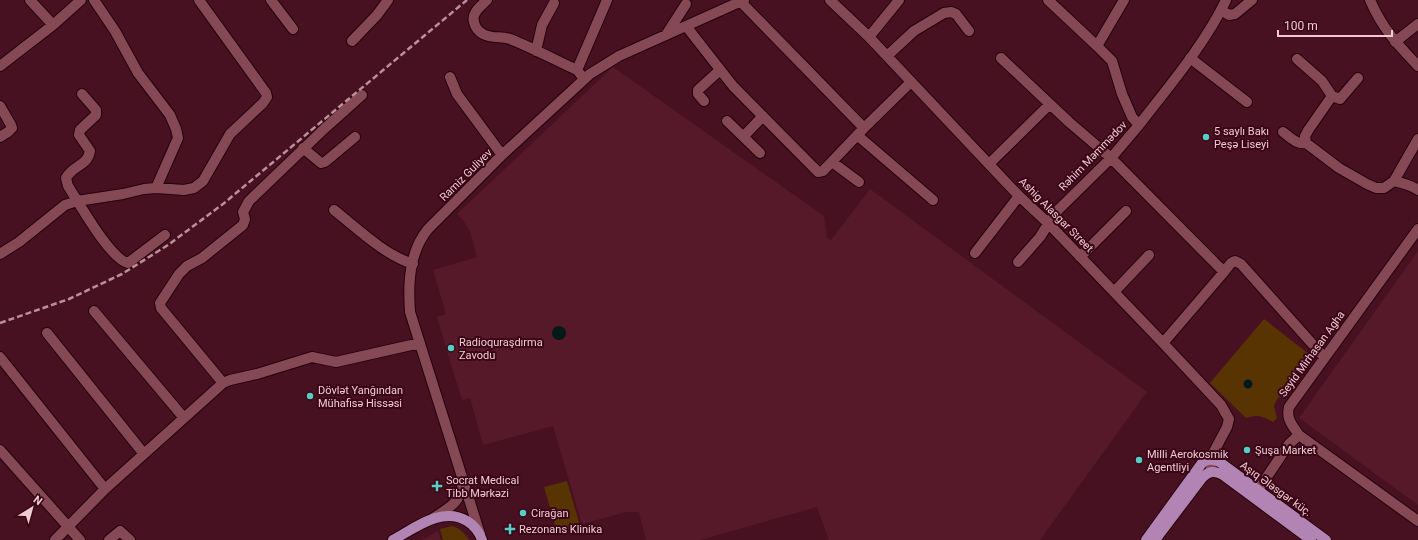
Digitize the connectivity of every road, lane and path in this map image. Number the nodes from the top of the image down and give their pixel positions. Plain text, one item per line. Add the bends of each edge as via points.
1 (30, 0) edge
2 (81, 0) edge
3 (94, 0) edge
4 (199, 0) edge
5 (271, 0) edge
6 (388, 0) edge
7 (487, 0) edge
8 (607, 0) edge
9 (830, 0) edge
10 (899, 0) edge
11 (1048, 0) edge
12 (1124, 0) edge
13 (1226, 0) edge
14 (1252, 0) edge
15 (1370, 0) edge
16 (742, 1) edge
17 (554, 3) dead end
18 (686, 4) dead end
19 (1221, 10) junction
20 (1418, 24) edge
21 (53, 25) junction
22 (686, 26) junction
23 (293, 29) dead end
24 (969, 31) dead end
25 (666, 35) junction
26 (869, 37) junction
27 (352, 41) dead end
28 (1395, 42) junction
29 (1097, 46) junction
30 (536, 51) junction
31 (887, 56) junction
32 (1001, 58) dead end
33 (1190, 58) junction
34 (1297, 59) dead end
35 (1, 62) edge
36 (1418, 66) edge
37 (577, 70) junction
38 (720, 70) junction
39 (450, 77) dead end
40 (1358, 78) dead end
41 (584, 79) junction
42 (911, 82) junction
43 (82, 94) dead end
44 (362, 95) dead end
45 (1332, 96) junction
46 (704, 101) dead end
47 (1247, 102) dead end
48 (1050, 104) junction
49 (0, 106) edge
50 (763, 116) junction
51 (727, 121) dead end
52 (1139, 125) junction
53 (860, 131) junction
54 (1283, 132) dead end
55 (744, 136) junction
56 (0, 137) edge
57 (355, 137) dead end
58 (1306, 143) junction
59 (1417, 144) edge
60 (303, 148) junction
61 (760, 152) dead end
62 (502, 155) junction
63 (1111, 158) junction
64 (832, 162) junction
65 (989, 164) junction
66 (1394, 181) junction
67 (859, 182) dead end
68 (156, 188) junction
69 (1418, 190) edge
70 (1019, 196) junction
71 (933, 200) dead end
72 (77, 201) junction
73 (334, 210) dead end
74 (1126, 211) dead end
75 (1048, 223) junction
76 (1418, 229) edge
77 (165, 236) dead end
78 (975, 253) dead end
79 (0, 254) edge
80 (1149, 255) dead end
81 (1080, 257) junction
82 (1018, 262) dead end
83 (413, 264) junction
84 (1224, 272) junction
85 (1114, 292) junction
86 (94, 311) dead end
87 (46, 333) dead end
88 (420, 343) junction
89 (1164, 343) junction
90 (0, 357) edge
91 (1324, 357) junction
92 (223, 383) junction
93 (184, 418) junction
94 (1299, 435) junction
95 (0, 450) edge
96 (144, 454) junction
97 (1210, 459) junction
98 (1213, 471) junction
99 (464, 481) junction
100 (105, 489) junction
101 (1256, 494) junction
102 (431, 520) junction
103 (1418, 522) edge
104 (69, 526) junction
105 (482, 539) edge
106 (55, 540) edge
107 (80, 540) edge
108 (108, 540) edge
109 (130, 540) edge
110 (393, 540) edge
111 (1146, 540) edge
112 (1155, 540) edge
113 (1311, 540) edge
114 (1326, 540) edge

1 - 21 street
2 - 21 street
3 - 68 street via 115,31 138,74 170,115 176,129 178,138
4 - 68 street via 266,92 267,97 263,104 230,134 203,181 194,188 184,190
5 - 23 street
6 - 27 street
7 - 30 street via 475,11 473,17 478,30 491,37 510,40
8 - 37 street
9 - 26 street, Ashig Alasgar Street
10 - 26 street
11 - 29 street, Rəhim Məmmədov
12 - 29 street
13 - 19 street
14 - 19 street via 1235,14 1229,15
15 - 28 street via 1383,27
16 - 22 street, Ramiz Guliyev
16 - 53 street
17 - 30 street via 542,25
18 - 25 street
19 - 33 street
20 - 28 street
21 - 35 street
22 - 25 street, Ramiz Guliyev
22 - 38 street
24 - 31 street via 956,14 944,13 914,31
25 - 41 street, Ramiz Guliyev via 605,64
26 - 31 street, Ashig Alasgar Street
28 - 36 street
29 - 52 street, Rəhim Məmmədov via 1112,61 1122,94
30 - 37 street
31 - 42 street, Ashig Alasgar Street
32 - 48 street
33 - 47 street
33 - 52 street
34 - 45 street via 1322,81
37 - 41 street
38 - 46 street via 698,90
38 - 50 street
39 - 62 street via 457,94
40 - 45 street via 1340,99
41 - 62 street, Ramiz Guliyev
42 - 53 street
42 - 65 street, Ashig Alasgar Street
43 - 72 street via 96,110 96,115 80,130 79,135 90,151 89,158 71,171 66,178
44 - 60 street
45 - 58 street via 1305,136
48 - 63 street
48 - 65 street
49 - 56 street via 12,128
50 - 55 street
50 - 64 street via 818,172 823,171
51 - 55 street
52 - 63 street, Rəhim Məmmədov
53 - 64 street
53 - 71 street
54 - 58 street via 1297,142
55 - 61 street
57 - 60 street via 321,163
58 - 66 street via 1339,168 1376,188 1384,188
59 - 66 street
60 - 92 street via 249,201 243,212 243,225 202,258 187,266 160,304
62 - 83 street, Ramiz Guliyev via 428,229 416,248
63 - 75 street, Rəhim Məmmədov
63 - 84 street
64 - 67 street
65 - 70 street, Ashig Alasgar Street
66 - 69 street
68 - 72 street
70 - 75 street, Ashig Alasgar Street
70 - 78 street
72 - 77 street via 111,251 122,262 128,263
72 - 79 street via 65,205
73 - 83 street via 388,252
74 - 81 street
75 - 81 street, Ashig Alasgar Street
75 - 82 street, Rəhim Məmmədov via 1040,237
76 - 91 street, Seyid Mirhasan Agha
80 - 85 street
81 - 85 street, Ashig Alasgar Street
83 - 88 street, Ramiz Guliyev via 409,279 410,312
84 - 89 street
84 - 91 street via 1235,261 1241,264
85 - 89 street, Ashig Alasgar Street
86 - 93 street
87 - 96 street
88 - 92 street via 336,362 312,358
88 - 99 street, Ramiz Guliyev
89 - 97 street, Ashig Alasgar Street via 1228,416 1227,427
90 - 100 street
91 - 94 street, Seyid Mirhasan Agha via 1289,407 1288,418
92 - 93 street
93 - 96 street
94 - 101 street via 1288,444
94 - 103 street, Seyid Mirhasan Agha
95 - 104 street
96 - 100 street
97 - 98 street
97 - 101 main road, Aşıq Ələsgər küç. via 1221,463
97 - 111 main road via 1198,468
98 - 101 main road, Aşıq Ələsgər küç.
98 - 112 main road via 1202,478
99 - 102 street via 457,501
99 - 105 street, Ramiz Guliyev
100 - 104 street
101 - 113 main road, Aşıq Ələsgər küç.
101 - 114 main road, Aşıq Ələsgər küç.
102 - 105 main road via 444,516 458,517 471,523
102 - 110 main road
104 - 106 street
104 - 107 street
108 - 109 street via 120,531

